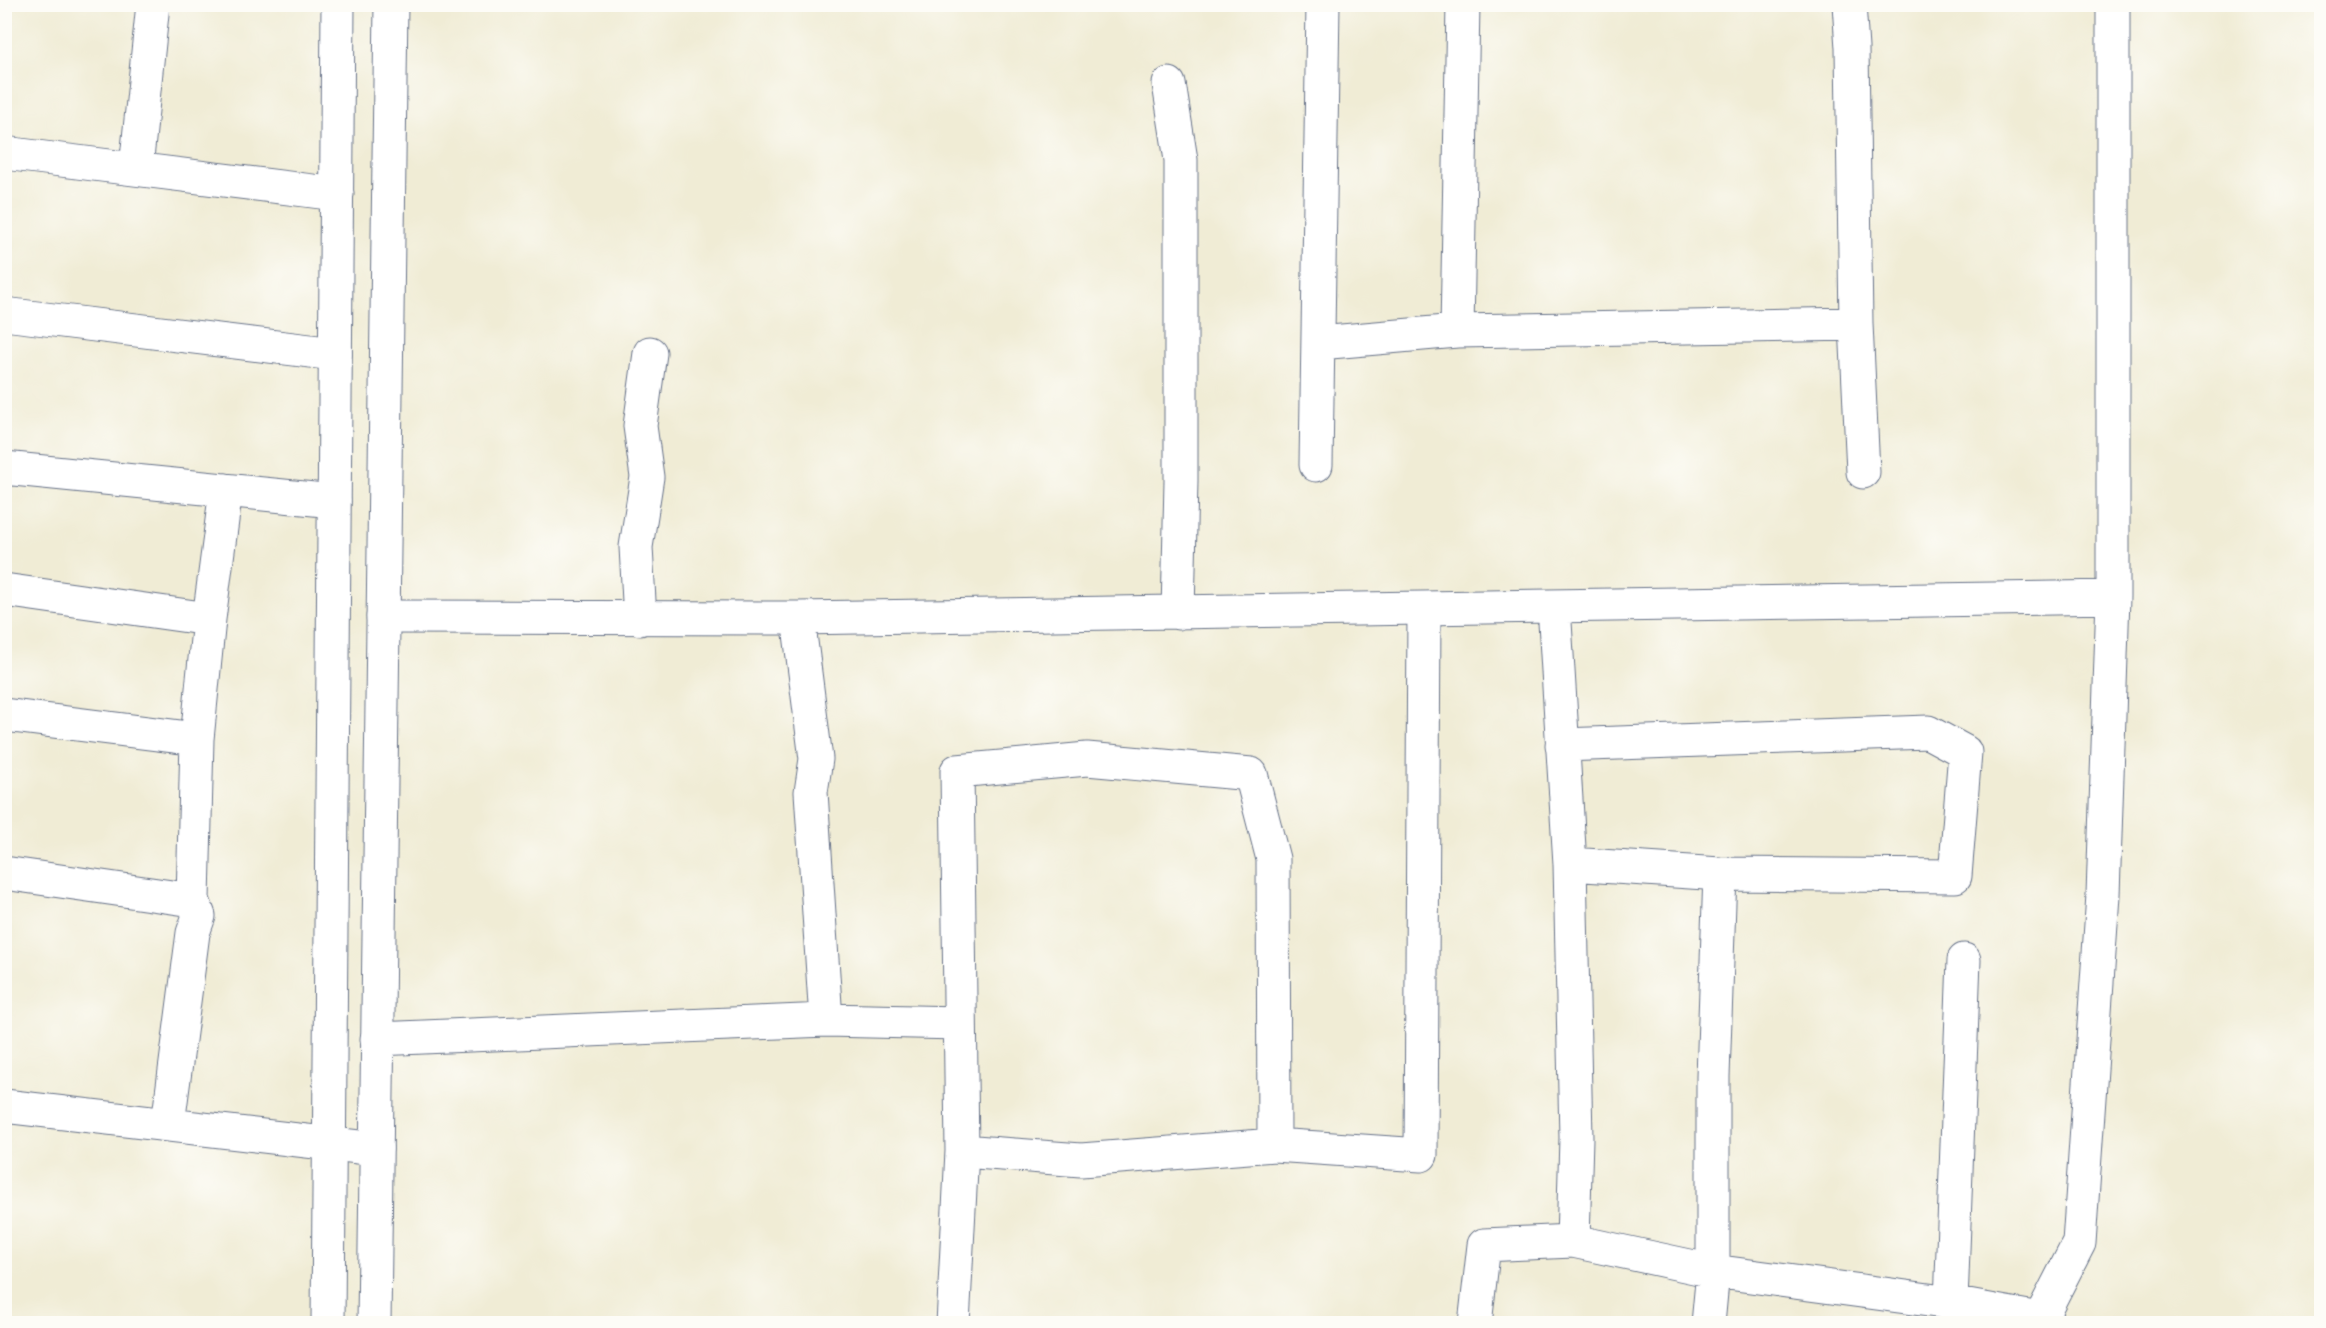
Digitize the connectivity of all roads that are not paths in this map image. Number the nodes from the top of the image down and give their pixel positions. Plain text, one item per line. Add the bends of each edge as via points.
1 (153, 4) edge
2 (338, 4) edge
3 (391, 4) edge
4 (1323, 4) edge
5 (1463, 4) edge
6 (1849, 4) edge
7 (2113, 4) edge
8 (1169, 84) dead end
9 (4, 153) edge
10 (136, 168) junction
11 (337, 194) junction
12 (4, 314) edge
13 (1856, 324) junction
14 (1457, 331) junction
15 (1319, 343) junction
16 (650, 353) dead end
17 (336, 354) junction
18 (1316, 465) dead end
19 (4, 468) edge
20 (1863, 472) dead end
21 (226, 490) junction
22 (334, 501) junction
23 (4, 590) edge
24 (2113, 597) junction
25 (1554, 606) junction
26 (1424, 609) junction
27 (1178, 613) junction
28 (383, 617) junction
29 (798, 618) junction
30 (209, 619) junction
31 (640, 619) junction
32 (4, 715) edge
33 (197, 740) junction
34 (1562, 746) junction
35 (1570, 864) junction
36 (4, 873) edge
37 (1720, 874) junction
38 (193, 900) junction
39 (1964, 960) dead end
40 (826, 1020) junction
41 (959, 1023) junction
42 (377, 1039) junction
43 (4, 1106) edge
44 (168, 1124) junction
45 (329, 1143) junction
46 (1274, 1145) junction
47 (376, 1149) junction
48 (962, 1151) junction
49 (1573, 1241) junction
50 (1713, 1271) junction
51 (1951, 1303) junction
52 (328, 1323) edge
53 (374, 1323) edge
54 (953, 1323) edge
55 (1475, 1323) edge
56 (1707, 1323) edge

1 - 10 street
2 - 11 street
3 - 28 street
4 - 15 street
5 - 14 street
6 - 13 street
7 - 24 street
8 - 27 street via 1181,160
9 - 10 street
10 - 11 street
11 - 17 street
12 - 17 street
13 - 14 street
13 - 20 street
14 - 15 street
15 - 18 street
16 - 31 street via 640,426 647,477 636,547
17 - 22 street
19 - 21 street
21 - 22 street
21 - 30 street
22 - 45 street
23 - 30 street
24 - 25 street
24 - 51 street via 2103,895 2079,1244 2040,1319
25 - 26 street
25 - 34 street
26 - 27 street
26 - 46 street via 1421,1155
27 - 29 street
28 - 31 street
28 - 42 street
29 - 31 street
29 - 40 street via 816,759 811,792
30 - 33 street
32 - 33 street
33 - 38 street
34 - 35 street
34 - 37 street via 1928,732 1965,752 1955,876
35 - 37 street
35 - 49 street via 1576,1138
36 - 38 street
37 - 50 street via 1713,1077
38 - 44 street via 199,916
39 - 51 street
40 - 41 street
40 - 42 street
41 - 46 street via 957,771 1087,759 1251,774 1273,859
41 - 48 street
42 - 47 street
43 - 44 street
44 - 45 street
45 - 47 street
45 - 52 street
46 - 48 street via 1081,1160
47 - 53 street
48 - 54 street
49 - 50 street
49 - 55 street via 1484,1245
50 - 51 street
50 - 56 street

